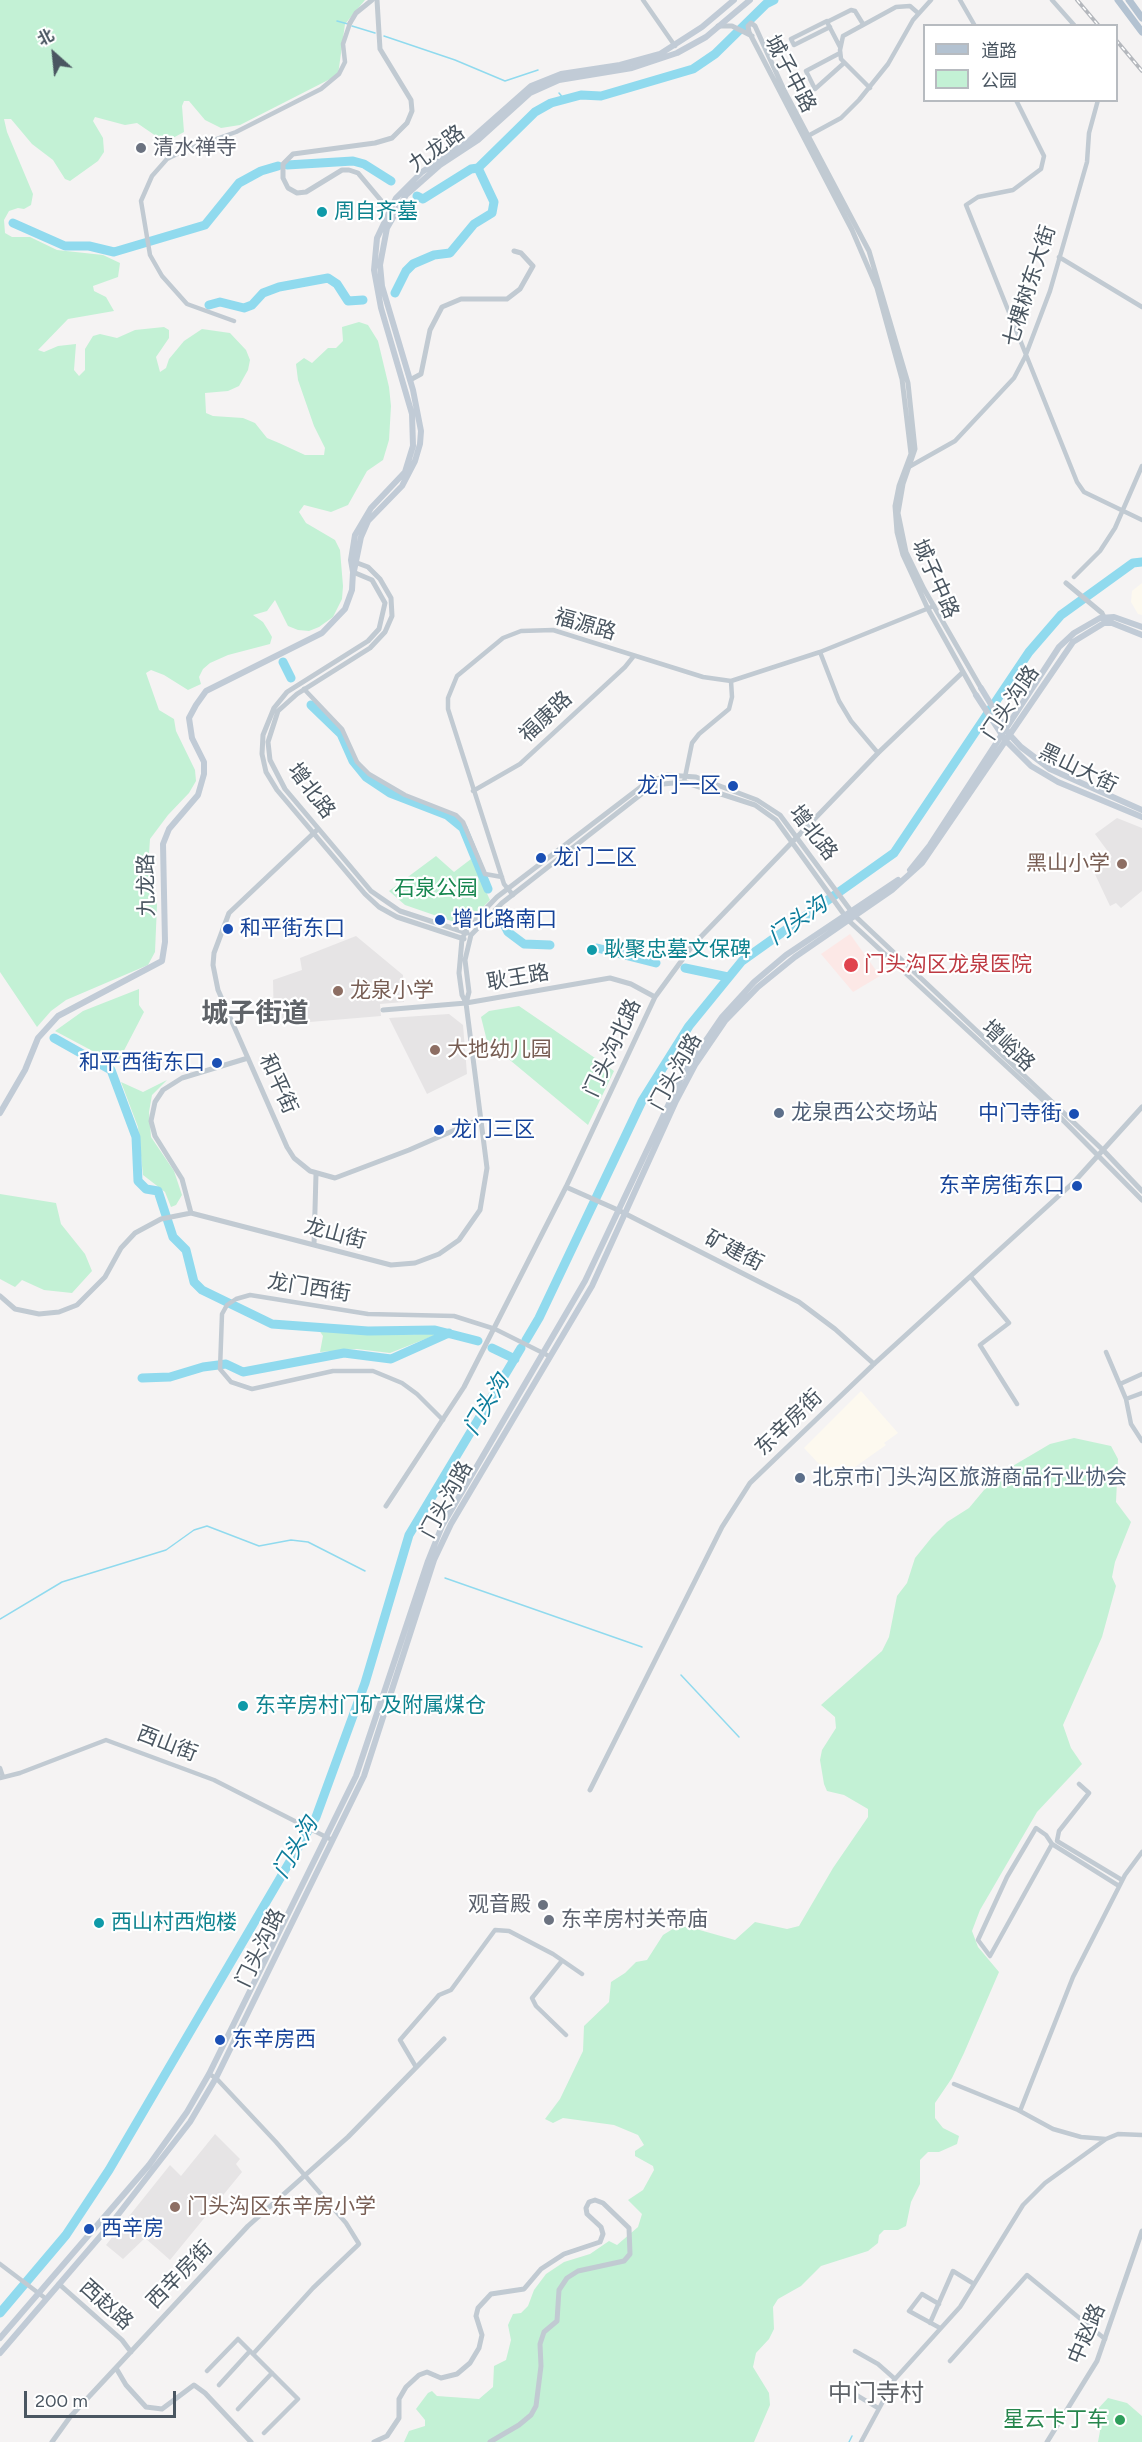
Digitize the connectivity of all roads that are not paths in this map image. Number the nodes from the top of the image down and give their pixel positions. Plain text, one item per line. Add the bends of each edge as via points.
1 (372, 0) edge
2 (376, 0) edge
3 (643, 0) edge
4 (735, 0) edge
5 (931, 0) edge
6 (960, 0) edge
7 (1052, 0) edge
8 (1118, 0) edge
9 (1129, 0) edge
10 (746, 1) edge
11 (739, 9) junction
12 (918, 13) junction
13 (1142, 18) edge
14 (863, 24) junction
15 (974, 24) edge
16 (1073, 24) edge
17 (349, 25) joint
18 (828, 25) junction
19 (718, 27) junction
20 (853, 29) junction
21 (1142, 32) edge
22 (752, 36) junction
23 (835, 37) junction
24 (675, 46) junction
25 (840, 47) junction
26 (840, 53) junction
27 (844, 63) junction
28 (870, 88) junction
29 (1017, 102) edge
30 (1097, 102) edge
31 (807, 136) junction
32 (389, 210) junction
33 (514, 251) dead end
34 (1059, 257) junction
35 (1142, 307) edge
36 (234, 321) dead end
37 (1026, 357) junction
38 (410, 380) junction
39 (1142, 466) edge
40 (909, 467) junction
41 (1121, 510) junction
42 (1142, 520) edge
43 (354, 561) junction
44 (353, 572) junction
45 (1074, 577) dead end
46 (1066, 583) dead end
47 (931, 607) junction
48 (1106, 620) junction
49 (1142, 627) edge
50 (1142, 635) edge
51 (820, 652) junction
52 (633, 657) junction
53 (963, 672) junction
54 (731, 681) junction
55 (981, 688) joint
56 (304, 689) junction
57 (976, 695) joint
58 (1008, 731) junction
59 (1004, 738) junction
60 (878, 753) junction
61 (684, 779) junction
62 (473, 791) junction
63 (1142, 810) edge
64 (1142, 817) edge
65 (316, 831) junction
66 (798, 837) junction
67 (792, 841) junction
68 (502, 878) junction
69 (508, 889) junction
70 (513, 895) junction
71 (849, 915) junction
72 (466, 937) junction
73 (655, 997) junction
74 (466, 1003) junction
75 (383, 1010) dead end
76 (248, 1058) junction
77 (1142, 1107) edge
78 (0, 1113) edge
79 (480, 1119) junction
80 (1102, 1154) junction
81 (316, 1174) junction
82 (566, 1187) junction
83 (1142, 1191) edge
84 (1142, 1200) edge
85 (615, 1209) junction
86 (191, 1213) junction
87 (626, 1214) junction
88 (314, 1245) junction
89 (971, 1277) junction
90 (0, 1296) edge
91 (495, 1329) junction
92 (543, 1352) junction
93 (1106, 1352) dead end
94 (549, 1356) junction
95 (874, 1365) junction
96 (1142, 1374) edge
97 (1120, 1384) junction
98 (1142, 1393) edge
99 (1126, 1399) junction
100 (1017, 1404) dead end
101 (443, 1420) junction
102 (1142, 1441) edge
103 (386, 1506) dead end
104 (0, 1768) edge
105 (2, 1777) edge
106 (1078, 1784) dead end
107 (590, 1790) dead end
108 (329, 1838) junction
109 (1052, 1844) junction
110 (1142, 1852) edge
111 (1122, 1880) junction
112 (1119, 1886) junction
113 (561, 1962) junction
114 (582, 1974) dead end
115 (566, 2035) dead end
116 (444, 2039) dead end
117 (416, 2067) junction
118 (209, 2074) junction
119 (216, 2078) junction
120 (954, 2084) dead end
121 (1020, 2111) junction
122 (1142, 2135) edge
123 (1106, 2139) junction
124 (304, 2175) junction
125 (1142, 2231) edge
126 (0, 2264) edge
127 (59, 2284) junction
128 (974, 2284) junction
129 (39, 2293) junction
130 (45, 2298) junction
131 (939, 2304) junction
132 (930, 2323) junction
133 (940, 2328) junction
134 (0, 2338) edge
135 (1106, 2340) junction
136 (855, 2351) dead end
137 (131, 2352) junction
138 (0, 2353) edge
139 (252, 2353) junction
140 (951, 2361) dead end
141 (116, 2368) junction
142 (207, 2371) dead end
143 (272, 2373) junction
144 (895, 2379) junction
145 (219, 2385) dead end
146 (853, 2393) dead end
147 (878, 2408) junction
148 (238, 2409) dead end
149 (264, 2433) dead end
150 (52, 2442) edge
151 (251, 2442) edge
152 (374, 2442) edge
153 (490, 2442) edge
154 (861, 2442) edge
155 (1047, 2442) edge

1 - 17 street
2 - 32 street via 380,49 411,100 407,123 392,138 375,143 293,154 283,164 283,178 288,188 306,192 342,170 349,170 358,173
3 - 24 street
4 - 11 main road
4 - 24 main road, 九龙路
5 - 12 street
6 - 15 street
7 - 16 street
8 - 21 main road
9 - 13 main road
10 - 11 main road, 九龙路
11 - 19 main road, 九龙路
12 - 14 street via 903,5
12 - 28 street
14 - 18 street via 851,10
14 - 20 street
17 - 36 street via 343,44 345,62 339,74 321,89 236,132 166,159 152,176 141,201 150,255 162,276 187,304
18 - 18 street via 791,39 794,45
18 - 23 street
19 - 22 street via 732,26
19 - 38 main road, 九龙路 via 677,53 652,62 559,80 538,89 478,141 421,179 406,195 387,228 380,265 384,294
20 - 23 street
20 - 25 street via 843,36
22 - 31 street, 城子中路
22 - 31 street, 城子中路 via 748,26 751,23
23 - 25 street
24 - 32 main road, 九龙路 via 641,61 561,74 531,86 470,140 408,184
25 - 26 street
26 - 27 street
26 - 27 street via 806,71 815,89
27 - 28 street
28 - 31 street via 840,118
29 - 37 street via 1042,150 1041,169 1013,190 978,197 966,205
30 - 34 street, 七棵树东大街 via 1089,132 1087,162
31 - 40 street, 城子中路 via 877,288 902,379
32 - 43 main road, 九龙路 via 377,238 374,270 412,414 413,446 405,472 361,524
33 - 38 street via 522,253 533,266 520,289 507,299 462,299 442,307 430,330 421,374
34 - 35 street
34 - 37 street, 七棵树东大街
37 - 40 street, 七棵树东大街 via 1014,378 955,441
37 - 41 street via 1077,482 1084,492
38 - 43 main road, 九龙路 via 421,432 415,461 402,486 368,521
39 - 41 street
40 - 47 street, 城子中路 via 895,506 897,532 903,555
41 - 42 street
41 - 45 street via 1100,551
43 - 44 main road, 九龙路
43 - 56 street, 增北路 via 368,567 386,589 392,616 385,632 370,648
44 - 65 street, 增北路 via 372,580 386,603 379,629 368,641 287,692 274,708 263,735 266,772 277,790
44 - 78 main road, 九龙路 via 345,609 330,627 206,691 196,705 189,718 192,738 204,762 204,774 198,795 169,829 163,844 162,961 58,1016 38,1038
46 - 48 street
47 - 51 street, 福源路
47 - 53 street, 城子中路
47 - 55 street, 城子中路
48 - 49 main road via 1120,619
48 - 50 main road
48 - 58 main road, 门头沟路 via 1069,647
51 - 54 street, 福源路
51 - 60 street via 839,701
52 - 54 street, 福源路 via 703,678
52 - 62 street, 福康路 via 520,764
52 - 62 street, 福源路 via 553,630 536,629 503,638 466,667 452,686 448,709
53 - 57 street, 城子中路
53 - 60 street, 门头沟北路
54 - 61 street via 729,709 692,743
55 - 58 main road
56 - 65 street, 增北路 via 278,711 268,742 276,777
56 - 68 street via 342,729 357,762 369,774 405,795 456,816 463,822 485,874
57 - 59 main road, 城子中路
58 - 59 main road, 门头沟路
58 - 63 main road, 黑山大街 via 1050,769
59 - 64 main road, 黑山大街 via 1016,754 1044,775
59 - 71 main road, 门头沟路 via 922,863 892,890
60 - 66 street, 门头沟北路
61 - 66 street, 增北路 via 731,790 770,807
61 - 67 street, 增北路 via 767,812
61 - 69 street, 增北路 via 667,775 646,783
61 - 70 street, 增北路 via 644,792
62 - 68 street, 福源路
65 - 72 street, 增北路 via 364,894 379,907 397,917
65 - 76 street, 和平街 via 238,902 219,935 214,953 215,978
66 - 67 street, 门头沟北路
66 - 71 street, 增北路
67 - 71 street, 增北路 via 839,907
67 - 73 street, 门头沟北路 via 693,945
68 - 69 street, 福源路
69 - 70 street, 福源路
69 - 72 street, 增北路
70 - 72 street, 增北路
71 - 80 street, 增峪路
71 - 85 main road, 门头沟路 via 786,955 722,1017 683,1074
71 - 87 main road, 门头沟路 via 758,987 725,1021 676,1101
72 - 74 street, 龙山街
73 - 74 street, 耿王路 via 610,978
73 - 82 street, 门头沟北路
74 - 75 street, 耿王路
74 - 79 street, 龙山街
76 - 81 street, 和平街 via 287,1147 294,1158
76 - 86 street via 182,1078 163,1090 155,1102 151,1121 155,1136 182,1179
77 - 80 street, 东辛房街
79 - 81 street via 342,1176 328,1178
79 - 88 street, 龙山街 via 487,1168 485,1186 480,1210 459,1240 439,1254 415,1263 392,1265
80 - 83 street, 增峪路
80 - 84 street, 增峪路
80 - 89 street, 东辛房街
81 - 88 street
82 - 85 street, 矿建街
82 - 91 street, 门头沟北路
85 - 87 street, 矿建街
85 - 92 main road, 门头沟路 via 585,1281
86 - 88 street, 龙山街
86 - 90 street, 龙山街 via 161,1219 135,1233 121,1248 105,1277 77,1305 39,1314 15,1309
87 - 94 main road, 门头沟路 via 592,1286
87 - 95 street, 矿建街 via 799,1302
89 - 95 street, 东辛房街
89 - 100 street via 1009,1323 980,1345
91 - 92 street, 龙门西街
91 - 101 street, 门头沟北路
91 - 101 street, 龙门西街 via 454,1316 368,1314 250,1295 227,1305 222,1314 220,1369 231,1382 252,1389 333,1371 373,1371 402,1383
92 - 94 street, 龙门西街
92 - 108 main road, 门头沟路 via 442,1526 368,1745
93 - 97 street
94 - 108 main road, 门头沟路 via 450,1524 422,1595 364,1776
95 - 107 street, 东辛房街 via 778,1455 736,1501
96 - 97 street
97 - 99 street
98 - 99 street
99 - 102 street via 1131,1424
101 - 103 street, 门头沟北路
104 - 105 street
105 - 108 street, 西山街 via 106,1740 214,1780
106 - 111 street via 1089,1793 1059,1831 1057,1841
108 - 118 main road, 门头沟路
108 - 119 main road, 门头沟路
109 - 109 street via 995,1947 990,1956 978,1940 1007,1877 1036,1828
109 - 112 street
110 - 111 street
111 - 112 street
112 - 121 street via 1060,2005
113 - 114 street
113 - 115 street via 532,1998
113 - 117 street via 509,1931 495,1930 452,1990 439,1995 400,2040
116 - 117 street, 西辛房街
117 - 124 street, 西辛房街 via 348,2137
118 - 119 street
118 - 129 main road, 门头沟路 via 149,2165
119 - 124 street
119 - 127 main road, 门头沟路 via 190,2122
120 - 121 street
121 - 123 street via 1053,2129
122 - 123 street via 1118,2134
123 - 128 street via 1045,2182 1023,2205
124 - 137 street, 西辛房街 via 256,2218
124 - 139 street via 359,2244
125 - 135 street, 中赵路
126 - 129 street
127 - 130 main road, 门头沟路
127 - 137 street, 西赵路
128 - 131 street via 953,2271
128 - 133 street
129 - 130 street
129 - 134 main road, 门头沟路
130 - 138 main road, 门头沟路
131 - 132 street
131 - 132 street via 922,2294 909,2311
132 - 133 street
133 - 144 street
135 - 140 street via 1027,2275
135 - 155 street, 中赵路
136 - 144 street
137 - 141 street, 西辛房街
139 - 142 street via 238,2339
139 - 143 street
139 - 145 street
141 - 150 street, 西辛房街
141 - 151 street via 146,2407 162,2409 194,2385
143 - 148 street
143 - 149 street via 298,2399
144 - 147 street
146 - 147 street
147 - 154 street
152 - 153 street via 387,2436 399,2418 399,2399 405,2387 419,2375 427,2372 441,2378 457,2374 470,2363 482,2335 476,2316 478,2308 491,2294 524,2289 541,2269 564,2254 600,2242 601,2226 587,2214 586,2208 595,2200 603,2203 629,2228 630,2254 624,2261 578,2271 563,2284 556,2302 557,2321 544,2332 540,2344 542,2366 536,2406 519,2425

